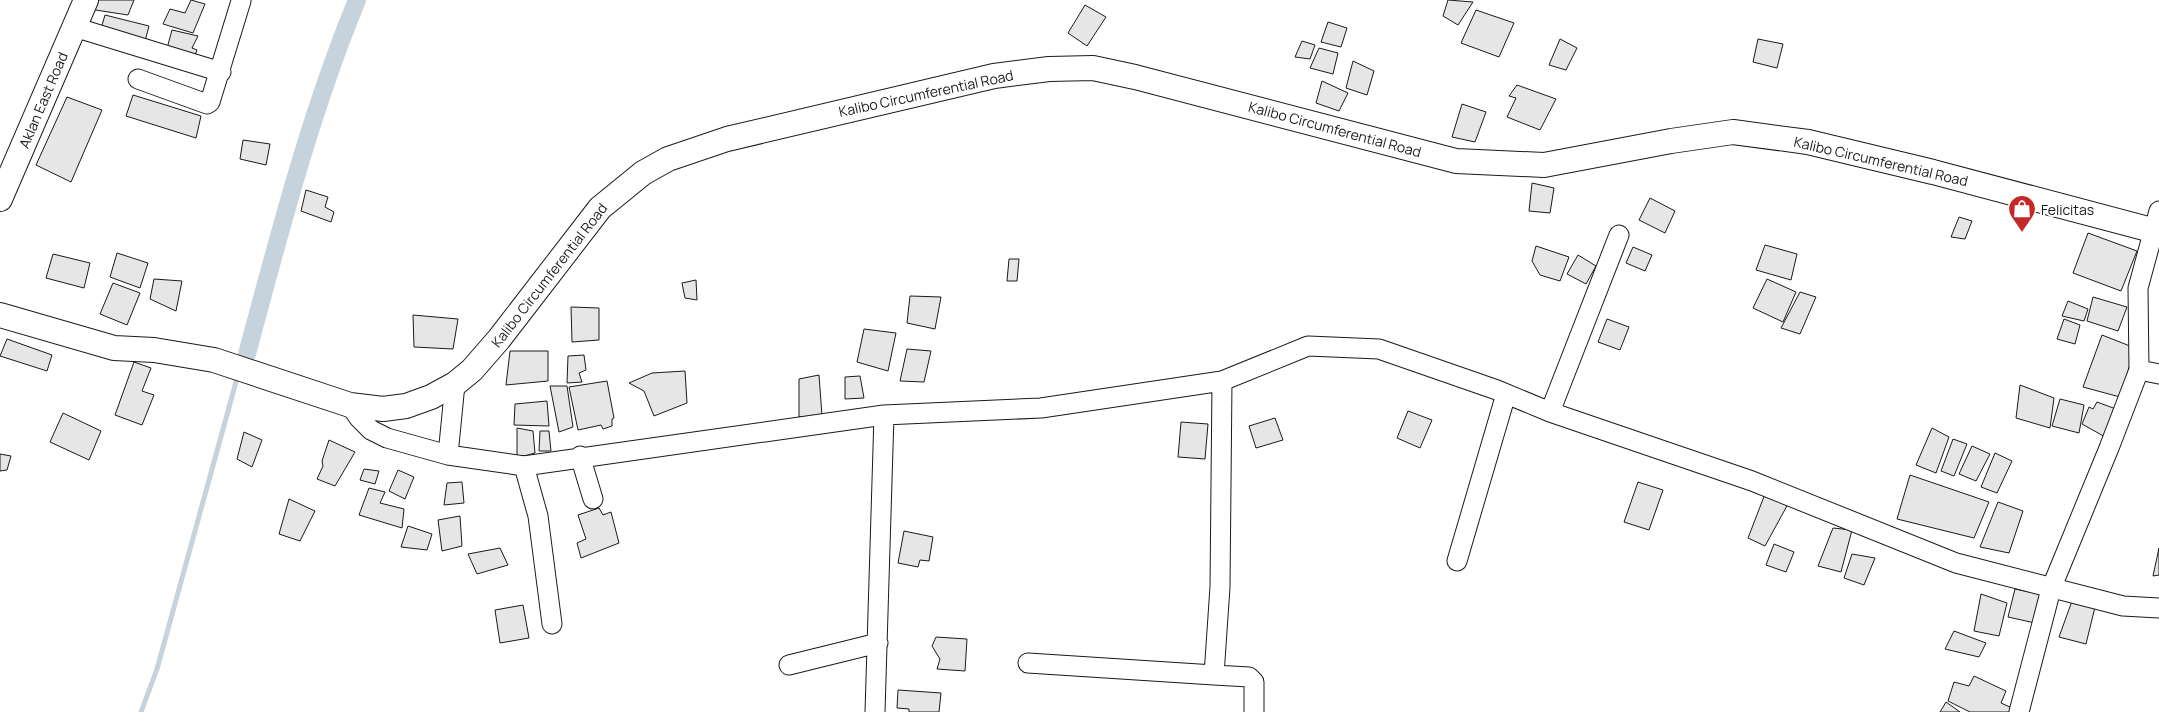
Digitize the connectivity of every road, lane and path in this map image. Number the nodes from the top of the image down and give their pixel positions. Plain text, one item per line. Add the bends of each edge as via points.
1 (86, 0) edge
2 (240, 1) edge
3 (74, 27) junction
4 (221, 72) junction
5 (138, 79) dead end
6 (0, 199) edge
7 (2157, 225) edge
8 (1619, 235) dead end
9 (0, 315) edge
10 (2139, 370) junction
11 (2159, 374) edge
12 (1222, 380) junction
13 (455, 384) junction
14 (1506, 394) junction
15 (350, 405) junction
16 (1550, 412) junction
17 (884, 415) junction
18 (448, 455) junction
19 (580, 456) junction
20 (524, 466) junction
21 (592, 499) dead end
22 (1457, 561) dead end
23 (2051, 589) junction
24 (2159, 608) edge
25 (552, 624) dead end
26 (878, 643) junction
27 (1028, 663) dead end
28 (789, 665) dead end
29 (1214, 675) junction
30 (876, 712) edge
31 (1254, 712) edge
32 (2019, 712) edge

1 - 3 main road, Aklan East Road
2 - 4 street
3 - 4 street
3 - 6 main road, Aklan East Road
4 - 5 street via 207,104
7 - 10 street via 2138,288
7 - 13 main road, Kalibo Circumferential Road via 1808,142 1734,132 1544,165 1456,161 1135,77 1093,68 1049,68 994,76 866,105 727,139 668,159 643,173 600,208 499,340
8 - 16 street
9 - 15 main road, Kalibo Circumferential Road via 114,348 154,350 214,360
10 - 11 street
10 - 23 street
12 - 14 street via 1308,346 1344,346 1379,349
12 - 17 street via 1041,408
12 - 29 street via 1220,587
13 - 15 main road, Kalibo Circumferential Road via 406,406 383,409
13 - 18 street
14 - 16 street
14 - 22 street
15 - 18 street via 371,430
16 - 23 street via 1752,481 1956,563
17 - 19 street
17 - 26 street
18 - 20 street
19 - 20 street
19 - 21 street
20 - 25 street via 538,516
23 - 24 street via 2123,606
23 - 32 street
26 - 28 street
26 - 30 street
27 - 29 street
29 - 31 street via 1249,677 1254,682

